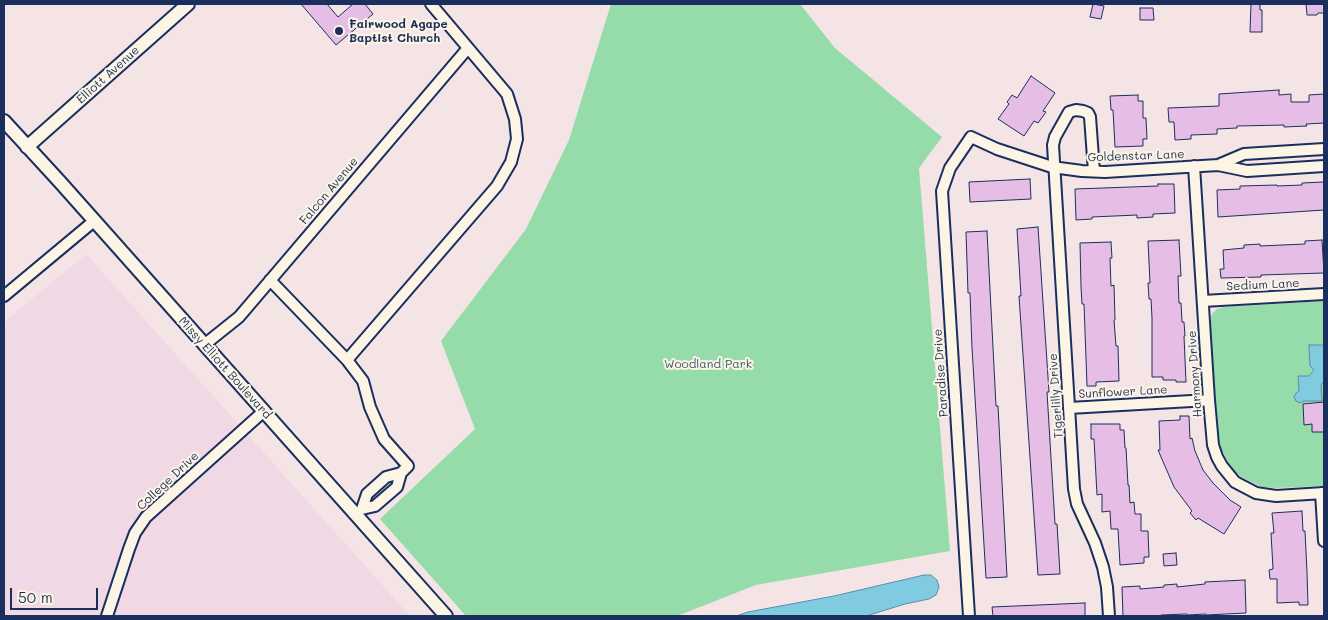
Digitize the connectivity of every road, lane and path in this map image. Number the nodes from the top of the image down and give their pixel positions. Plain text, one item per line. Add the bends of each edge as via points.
1 (188, 4) edge
2 (431, 4) edge
3 (468, 48) junction
4 (4, 121) edge
5 (971, 137) joint
6 (27, 147) junction
7 (1324, 149) edge
8 (1218, 165) junction
9 (1194, 166) junction
10 (1324, 166) edge
11 (1055, 168) junction
12 (1094, 171) junction
13 (94, 221) junction
14 (270, 280) junction
15 (1324, 294) edge
16 (4, 296) edge
17 (1203, 301) junction
18 (204, 344) junction
19 (347, 360) junction
20 (1209, 400) junction
21 (1069, 408) junction
22 (264, 411) junction
23 (1323, 493) edge
24 (358, 512) junction
25 (1324, 541) edge
26 (107, 616) edge
27 (446, 616) edge
28 (969, 616) edge
29 (1109, 616) edge

1 - 6 street, Elliott Avenue
2 - 3 street
3 - 14 street, Falcon Avenue
3 - 19 street via 507,94 517,139 511,162 497,186
4 - 6 street, Missy Elliott Boulevard
5 - 11 street, Goldenstar Lane
5 - 28 street, Paradise Drive via 950,168 942,191
6 - 13 street, Missy Elliott Boulevard
7 - 8 street, Goldenstar Lane via 1244,154
8 - 9 street, Goldenstar Lane
8 - 10 street, Goldenstar Lane via 1247,171
9 - 12 street, Goldenstar Lane
9 - 17 street, Harmony Drive
11 - 12 street, Goldenstar Lane
11 - 12 street, Tigerlilly Drive via 1055,136 1070,112 1076,110 1088,113 1090,117
11 - 21 street, Tigerlilly Drive
13 - 16 street
13 - 18 street, Missy Elliott Boulevard
14 - 18 street, Falcon Avenue via 239,317
14 - 19 street
15 - 17 street, Sedium Lane
17 - 20 street, Harmony Drive
18 - 22 street, Missy Elliott Boulevard
19 - 24 street via 363,381 384,438 405,470 386,477 367,494
20 - 21 street, Sunflower Lane
20 - 23 street, Harmony Drive via 1217,457 1236,482 1256,494
21 - 29 street, Tigerlilly Drive via 1074,489 1077,504 1101,556
22 - 24 street, Missy Elliott Boulevard
22 - 26 street, College Drive via 146,517 128,549
23 - 25 street
24 - 27 street, Missy Elliott Boulevard

